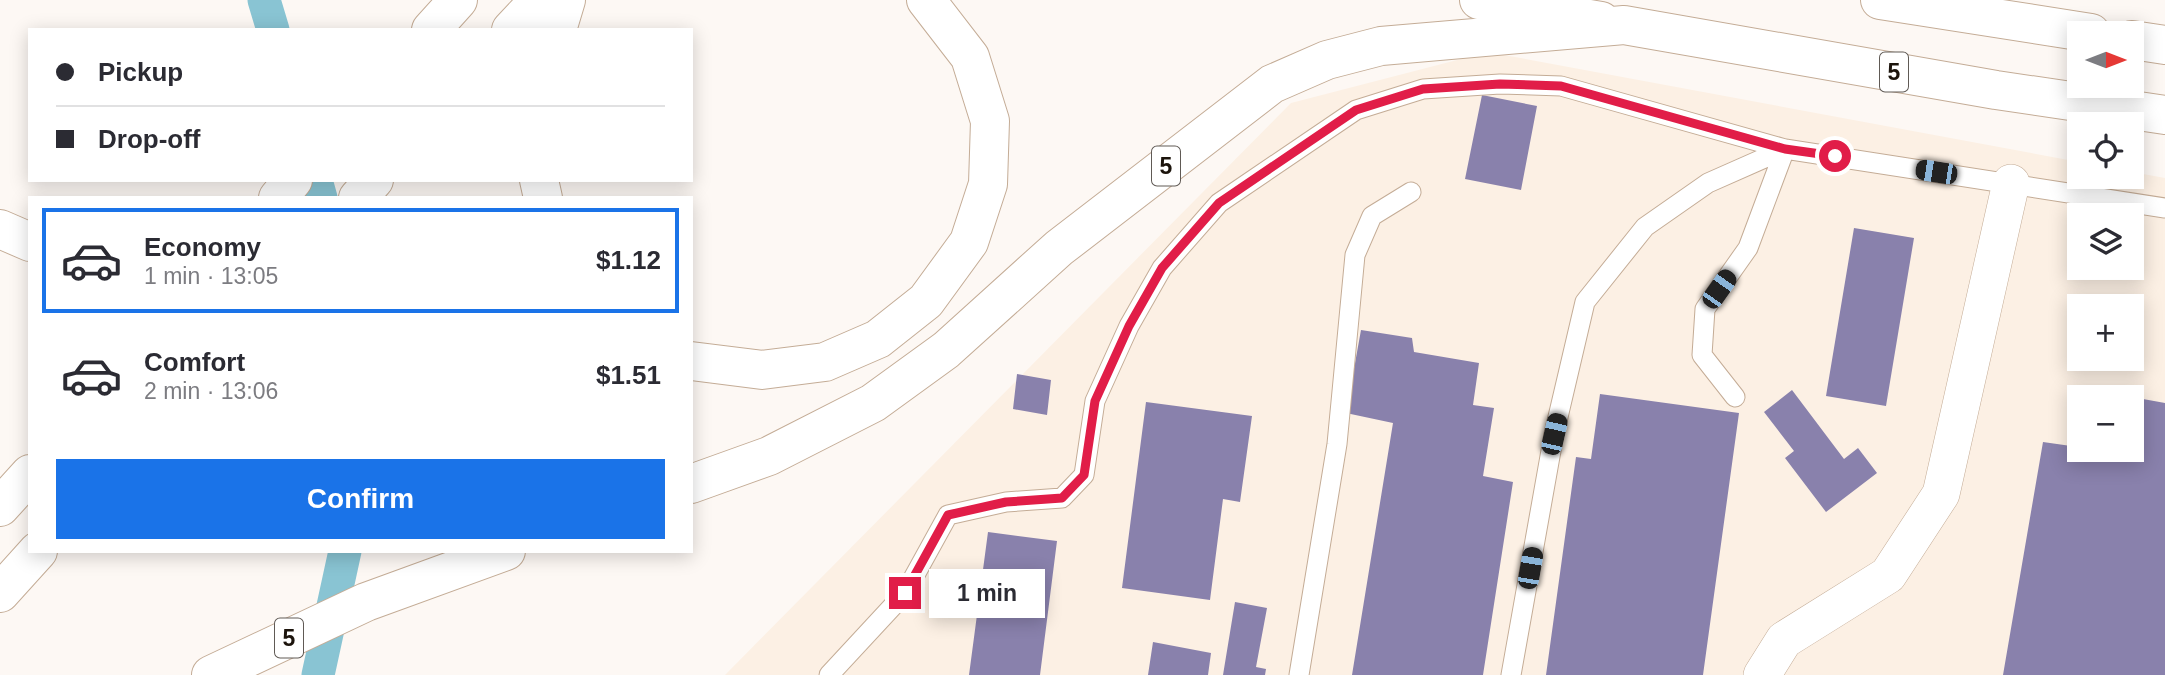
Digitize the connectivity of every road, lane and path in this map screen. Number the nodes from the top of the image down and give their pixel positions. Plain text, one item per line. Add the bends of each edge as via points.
1 (458, 0) edge
2 (538, 0) edge
3 (566, 0) edge
4 (926, 0) edge
5 (1479, 0) edge
6 (1880, 0) edge
7 (1955, 0) edge
8 (2001, 19) junction
9 (1624, 25) junction
10 (433, 28) edge
11 (513, 28) edge
12 (558, 28) edge
13 (2067, 29) edge
14 (2144, 42) edge
15 (2165, 45) edge
16 (2165, 115) edge
17 (1785, 149) junction
18 (291, 182) edge
19 (2011, 183) junction
20 (1411, 192) dead end
21 (280, 196) edge
22 (2165, 208) edge
23 (0, 229) edge
24 (28, 241) edge
25 (693, 361) edge
26 (1735, 397) dead end
27 (28, 476) edge
28 (693, 483) edge
29 (0, 507) edge
30 (36, 553) edge
31 (501, 553) edge
32 (0, 593) edge
33 (211, 675) edge
34 (829, 675) edge
35 (1299, 675) edge
36 (1511, 675) edge
37 (1762, 675) edge

1 - 10 main road
2 - 11 main road
3 - 12 main road
4 - 25 main road via 970,57 990,121 988,184 968,242 926,301 877,339 825,362 762,370
5 - 9 main road
6 - 8 main road
7 - 8 main road
8 - 13 main road
9 - 16 main road, 5
9 - 28 main road, 5 via 1381,46 1327,60 1272,84 1059,248 946,350 873,404 769,456
14 - 15 main road
17 - 19 lane
17 - 26 lane via 1748,248 1705,309 1702,355
17 - 34 lane via 1561,86 1423,89 1356,110 1219,203 1162,268 1095,401 1084,475 1062,498 1006,502 948,515 905,593
17 - 36 lane via 1708,183 1645,227 1585,302 1554,434
18 - 21 main road
19 - 22 lane
19 - 37 street via 1941,494 1888,575 1784,640
20 - 35 lane via 1371,216 1355,255 1337,444
23 - 24 main road
27 - 29 main road
30 - 32 main road
31 - 33 main road, 5 via 366,602

